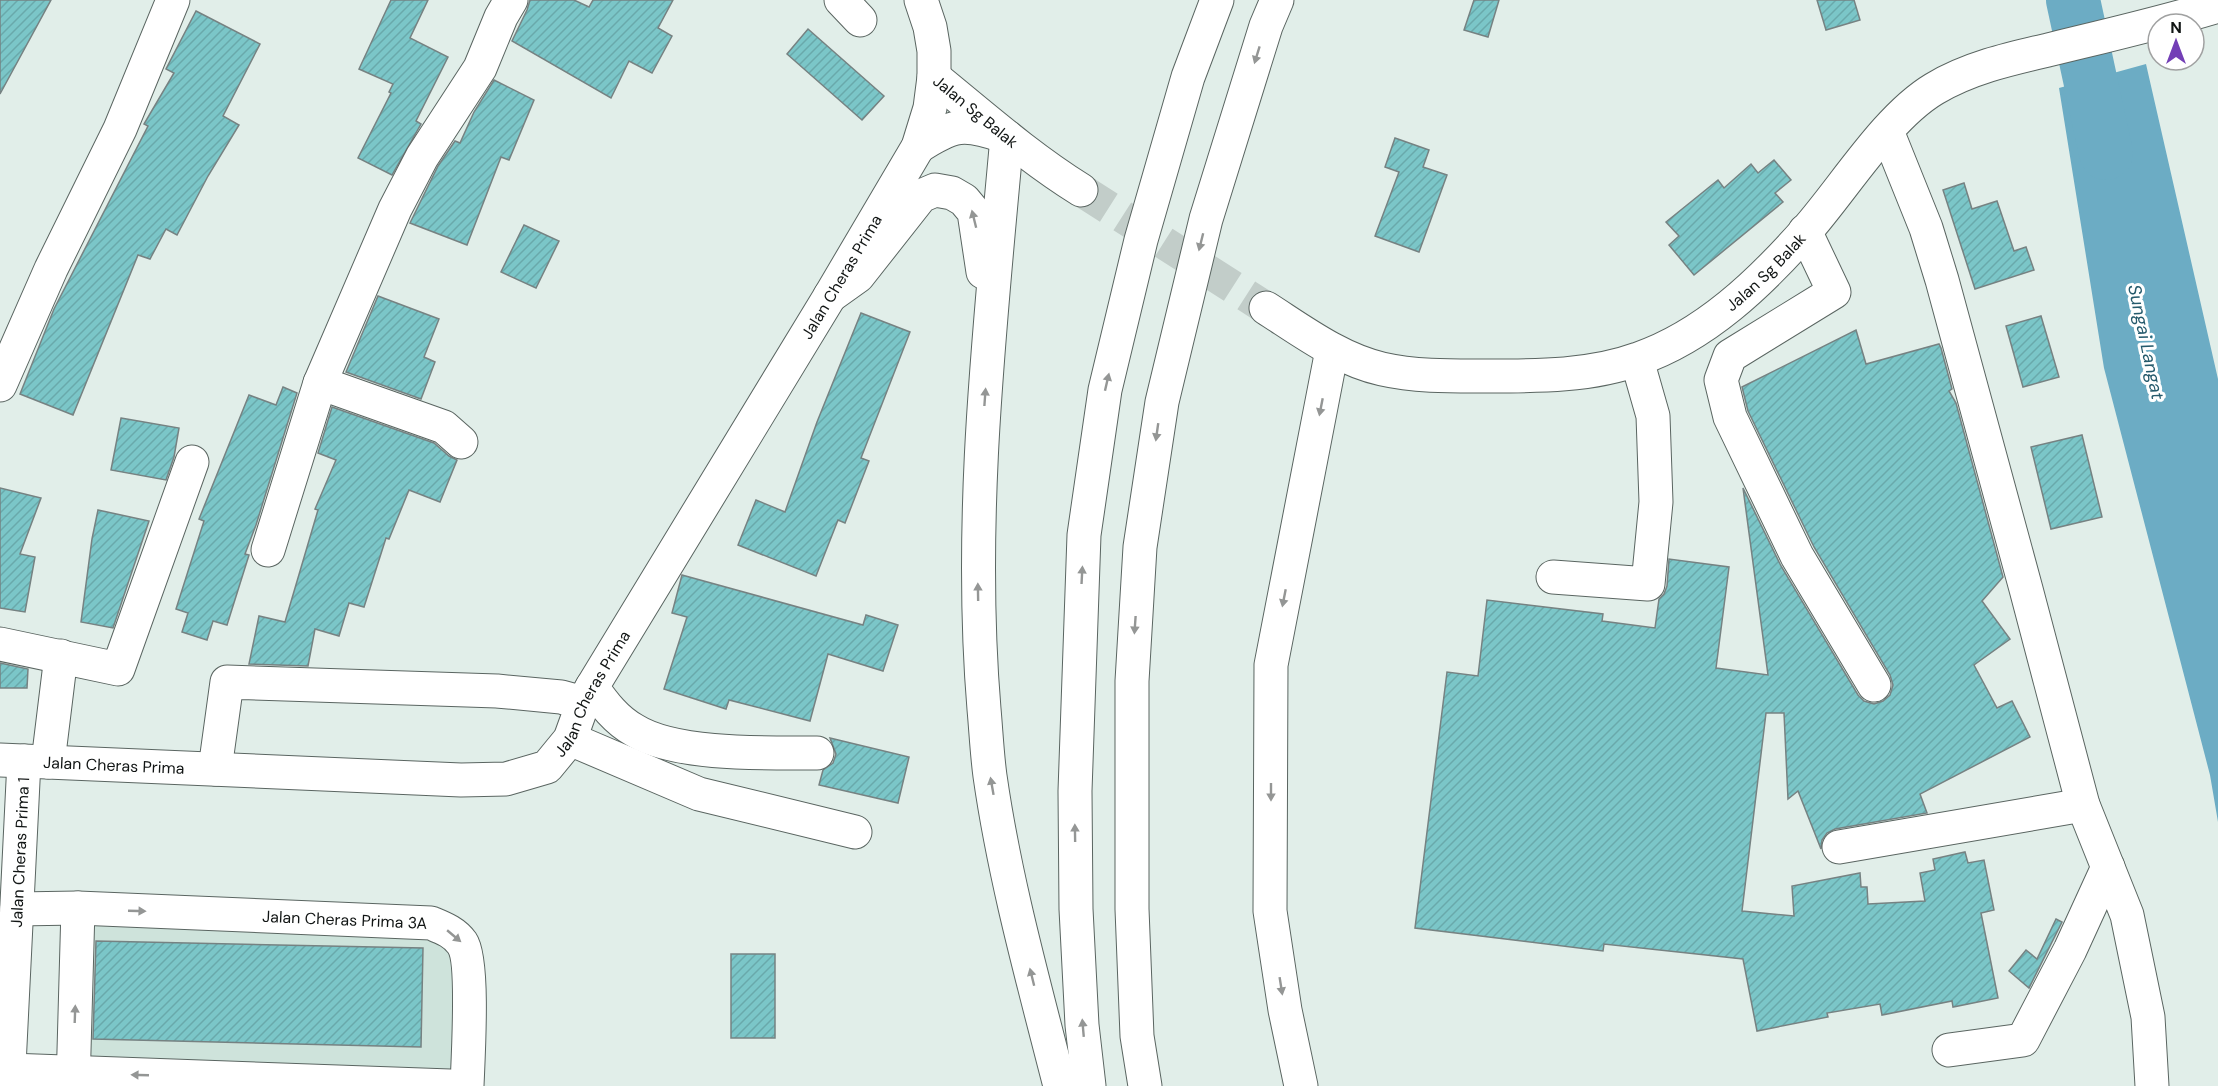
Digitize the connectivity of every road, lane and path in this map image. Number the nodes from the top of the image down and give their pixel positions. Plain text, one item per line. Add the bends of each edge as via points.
1 (174, 0) edge
2 (511, 0) edge
3 (921, 0) edge
4 (1217, 0) edge
5 (1277, 0) edge
6 (2206, 10) edge
7 (934, 77) junction
8 (1887, 131) junction
9 (1007, 137) junction
10 (918, 147) junction
11 (1081, 189) tunnel mouth
12 (1805, 231) junction
13 (830, 296) junction
14 (1266, 308) tunnel mouth
15 (991, 318) junction
16 (1332, 350) junction
17 (1637, 360) junction
18 (320, 383) junction
19 (0, 386) edge
20 (460, 442) dead end
21 (192, 462) dead end
22 (268, 550) dead end
23 (1553, 577) dead end
24 (0, 644) edge
25 (60, 666) junction
26 (1875, 684) dead end
27 (587, 695) junction
28 (570, 739) junction
29 (817, 753) dead end
30 (31, 754) edge
31 (215, 770) junction
32 (2083, 805) junction
33 (855, 832) dead end
34 (1839, 847) dead end
35 (10, 866) edge
36 (2108, 867) junction
37 (78, 908) junction
38 (16, 909) junction
39 (6, 1000) edge
40 (1949, 1050) dead end
41 (8, 1078) edge
42 (73, 1079) edge
43 (450, 1086) edge
44 (468, 1086) edge
45 (1060, 1086) edge
46 (1089, 1086) edge
47 (1145, 1086) edge
48 (1301, 1086) edge
49 (2152, 1086) edge

1 - 19 main road via 120,129 51,268
2 - 18 main road via 480,68 422,157 395,209
3 - 7 main road, Jalan Sg Balak via 930,27
46 -> 4 main road via 1076,909 1075,791 1084,535 1105,390 1141,240 1188,77
5 -> 47 main road via 1206,219 1162,402 1140,547 1131,681 1132,909 1137,1036
6 - 8 main road, Jalan Sg Balak via 1997,63 1959,77 1907,109
7 - 9 main road, Jalan Sg Balak
7 - 10 main road via 930,108
8 - 12 main road, Jalan Sg Balak
8 - 32 main road via 1942,280
9 - 10 main road via 978,127 959,127 941,132
9 - 11 main road, Jalan Sg Balak
9 - 15 main road
10 - 13 main road, Jalan Cheras Prima
12 - 17 main road, Jalan Sg Balak via 1725,310 1675,343
12 - 26 main road via 1834,292 1730,356 1721,380 1730,417 1797,556
15 -> 13 main road via 974,212 958,196 935,190 921,196 858,276
13 - 27 main road, Jalan Cheras Prima
14 - 16 main road, Jalan Sg Balak
45 -> 15 main road via 1010,886 990,775 979,646 978,525
16 - 17 main road, Jalan Sg Balak via 1380,369 1426,375 1539,376
16 -> 48 main road via 1271,665 1270,911
17 - 23 main road via 1653,416 1656,502 1648,584
18 - 20 main road via 444,427
18 - 22 main road
21 - 25 main road via 118,669
24 - 25 main road
25 - 30 main road, Jalan Cheras Prima 1
27 - 28 main road, Jalan Cheras Prima
27 - 29 main road via 634,731 662,742 729,751
27 - 31 main road via 227,682
28 - 31 main road, Jalan Cheras Prima via 547,766 506,779
28 - 33 main road via 699,794
30 - 31 main road, Jalan Cheras Prima
30 - 35 main road, Jalan Cheras Prima 1
32 - 34 main road
32 - 36 main road
35 - 38 main road, Jalan Cheras Prima 1
36 - 40 main road via 2024,1040
36 - 49 main road via 2127,915 2148,1017
37 - 38 main road, Jalan Cheras Prima 3A
42 -> 37 main road
37 -> 44 main road, Jalan Cheras Prima 3A via 431,923 449,931 463,944 469,964
38 - 39 main road, Jalan Cheras Prima 1
39 - 41 main road, Jalan Cheras Prima 1
41 - 42 main road
43 -> 42 main road

